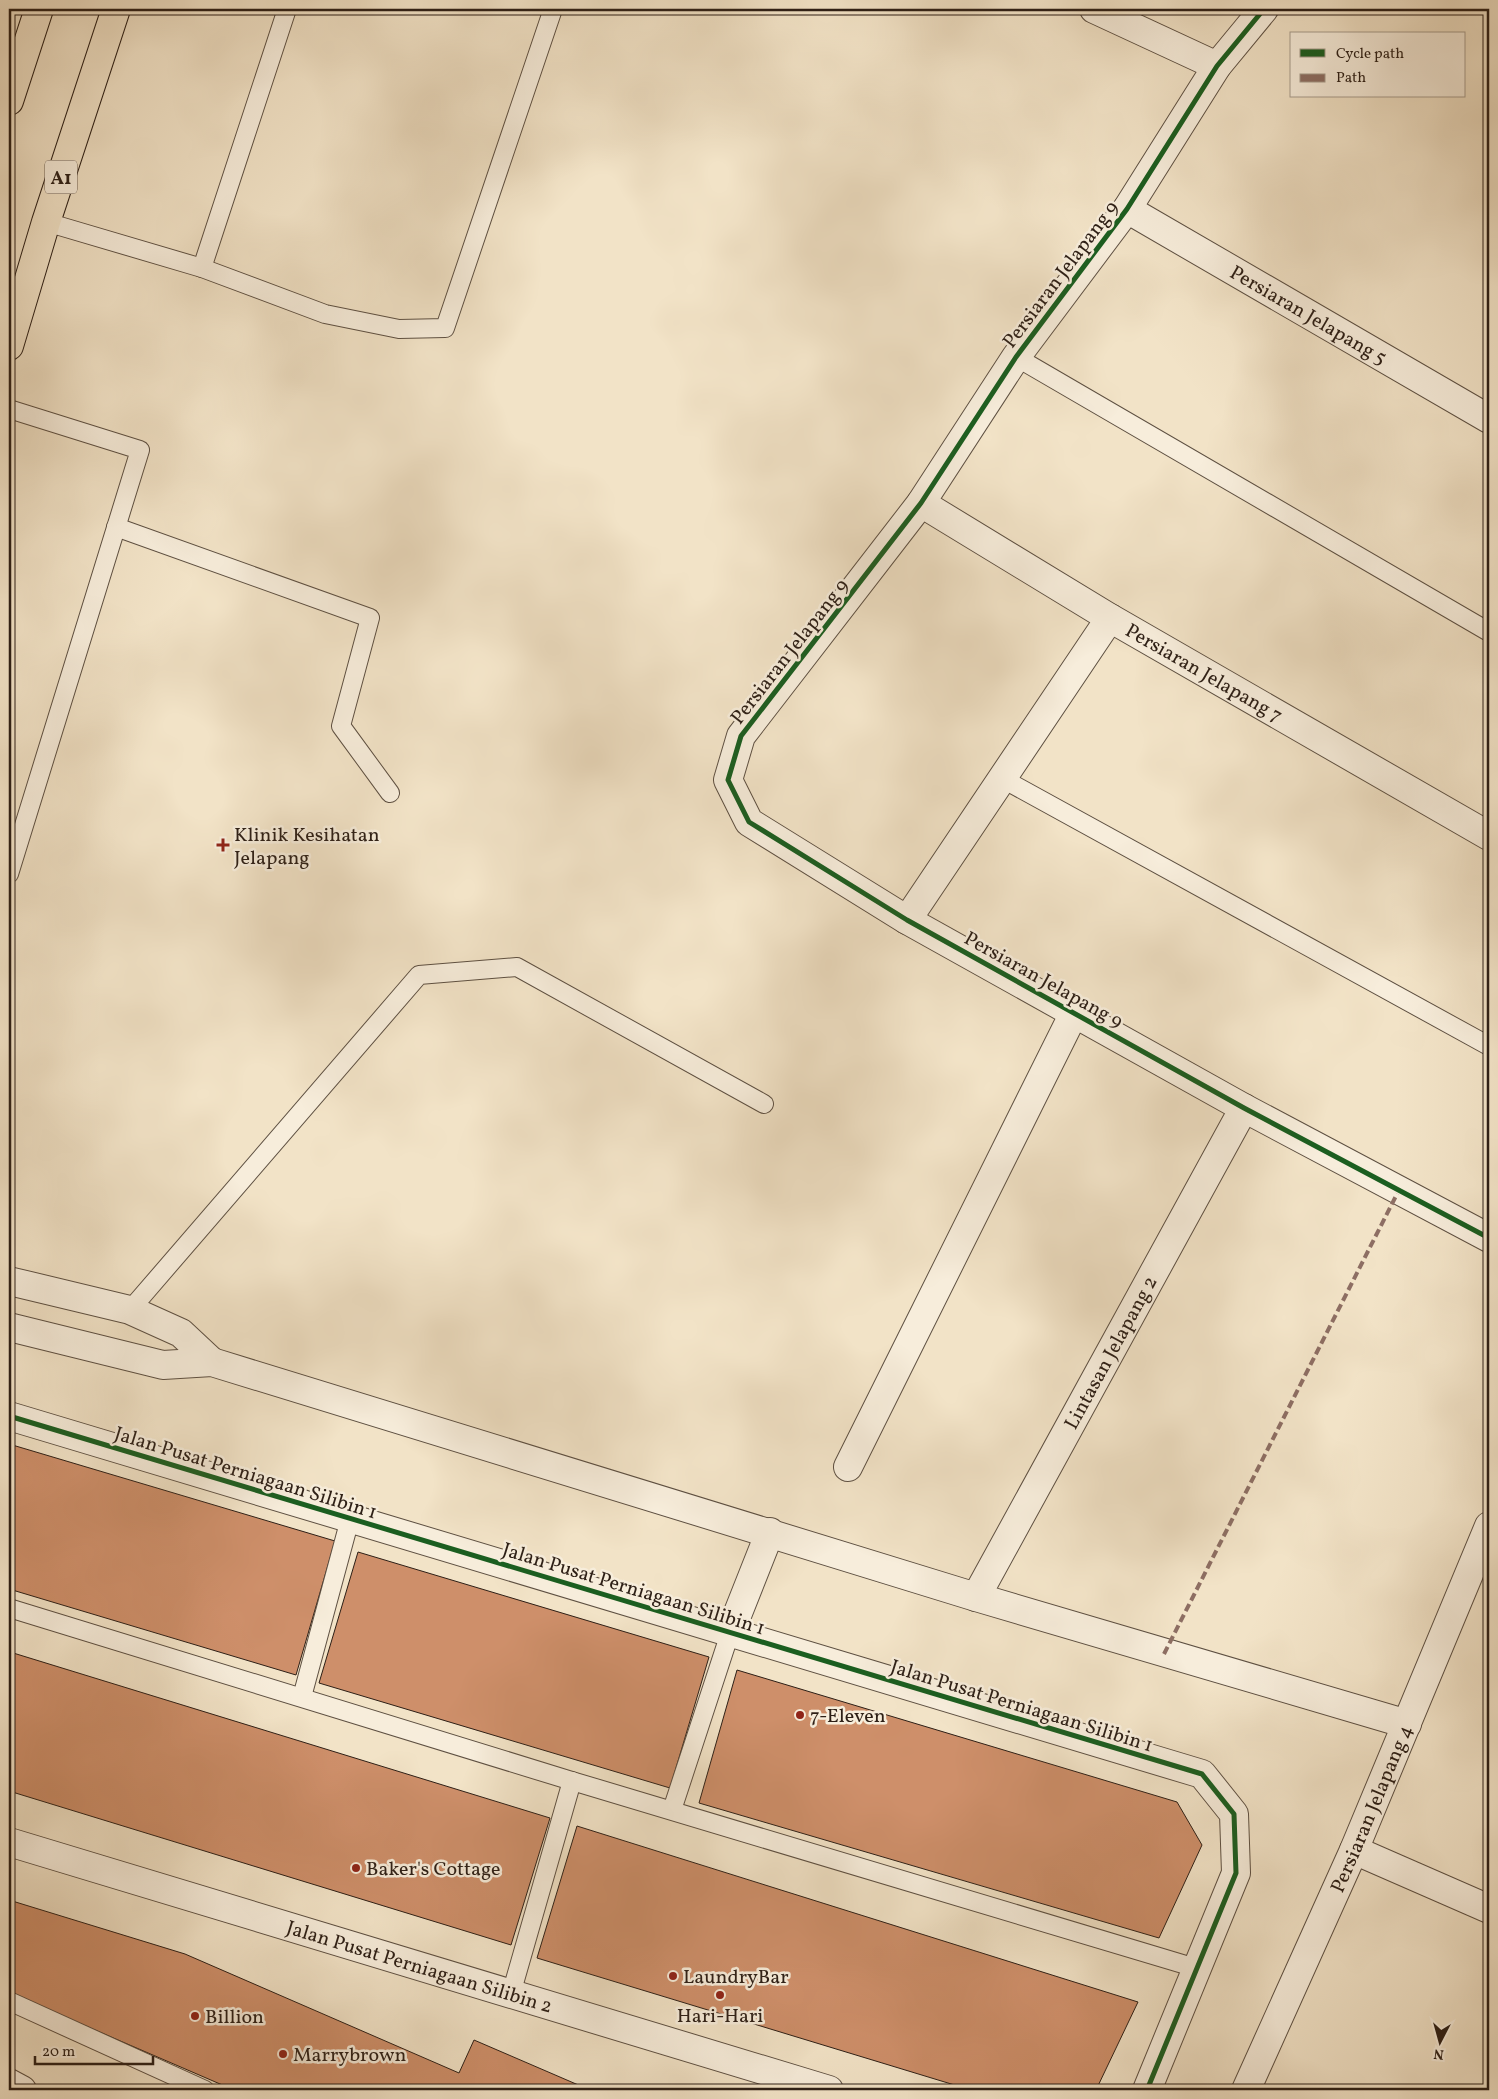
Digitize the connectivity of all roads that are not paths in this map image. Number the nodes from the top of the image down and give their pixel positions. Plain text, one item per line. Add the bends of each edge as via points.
1 (39, 9) edge
2 (116, 9) edge
3 (287, 9) edge
4 (553, 9) edge
5 (1094, 9) edge
6 (1264, 9) edge
7 (1217, 66) junction
8 (9, 101) edge
9 (1127, 210) junction
10 (46, 222) junction
11 (202, 268) junction
12 (9, 346) edge
13 (1016, 357) junction
14 (9, 409) edge
15 (1489, 419) edge
16 (921, 503) junction
17 (116, 527) junction
18 (1110, 618) junction
19 (1489, 632) edge
20 (1003, 779) junction
21 (390, 793) dead end
22 (1489, 836) edge
23 (9, 874) edge
24 (907, 920) junction
25 (1074, 1013) junction
26 (1489, 1046) edge
27 (764, 1104) dead end
28 (1244, 1108) junction
29 (1489, 1238) edge
30 (9, 1281) edge
31 (130, 1310) junction
32 (9, 1327) edge
33 (212, 1362) junction
34 (9, 1416) edge
35 (848, 1467) dead end
36 (350, 1518) junction
37 (1489, 1526) edge
38 (770, 1532) junction
39 (976, 1597) junction
40 (9, 1608) edge
41 (730, 1633) junction
42 (302, 1698) junction
43 (1407, 1724) junction
44 (572, 1781) junction
45 (672, 1810) junction
46 (9, 1842) edge
47 (1354, 1850) junction
48 (1489, 1909) edge
49 (1196, 1968) junction
50 (511, 1994) junction
51 (9, 2000) edge
52 (9, 2083) edge
53 (22, 2090) edge
54 (205, 2090) edge
55 (829, 2090) edge
56 (1147, 2090) edge
57 (1246, 2090) edge

1 - 8 main road
2 - 10 main road, A1
3 - 11 lane
4 - 11 lane via 444,328 399,329 325,314
5 - 7 street
6 - 7 street, Persiaran Jelapang 9
7 - 9 street, Persiaran Jelapang 9
9 - 13 street, Persiaran Jelapang 9
9 - 15 street, Persiaran Jelapang 5
10 - 11 lane
10 - 12 main road, A1
13 - 16 street, Persiaran Jelapang 9
13 - 19 lane
14 - 17 lane via 140,450
16 - 18 street, Persiaran Jelapang 7
16 - 24 street, Persiaran Jelapang 9 via 741,736 728,780 749,822
17 - 21 lane via 370,618 341,726
17 - 23 lane
18 - 20 street
18 - 22 street, Persiaran Jelapang 7
20 - 24 street
20 - 26 lane
24 - 25 street, Persiaran Jelapang 9
25 - 28 street, Persiaran Jelapang 9
25 - 35 street
27 - 31 lane via 518,967 419,975
28 - 29 street, Persiaran Jelapang 9
28 - 39 street, Lintasan Jelapang 2
30 - 31 street
31 - 33 street via 181,1332
32 - 33 street via 163,1365
33 - 38 street
34 - 36 street, Jalan Pusat Perniagaan Silibin 1
36 - 41 street, Jalan Pusat Perniagaan Silibin 1
36 - 42 lane
37 - 43 street, Persiaran Jelapang 4
38 - 39 street
38 - 41 street
39 - 43 street
40 - 42 lane
41 - 45 lane
41 - 49 street, Jalan Pusat Perniagaan Silibin 1 via 1202,1774 1234,1814 1236,1873
42 - 44 lane
43 - 47 street, Persiaran Jelapang 4
44 - 45 lane
44 - 50 lane
45 - 49 lane
46 - 50 street, Jalan Pusat Perniagaan Silibin 2
47 - 48 street
47 - 57 street, Persiaran Jelapang 4
49 - 56 street
50 - 55 street, Jalan Pusat Perniagaan Silibin 2
51 - 54 lane
52 - 53 street

